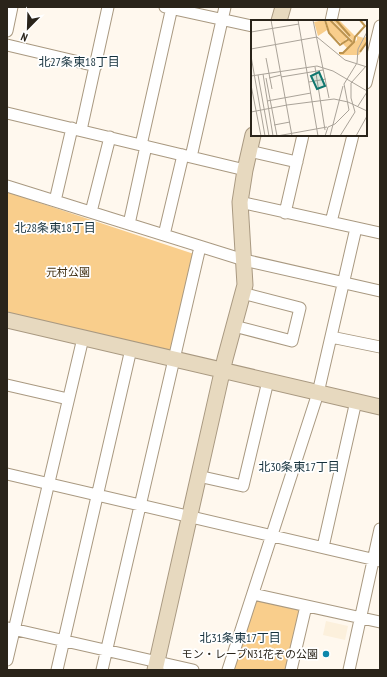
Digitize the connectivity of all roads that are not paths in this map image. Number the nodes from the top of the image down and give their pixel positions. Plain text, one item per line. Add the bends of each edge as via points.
1 (12, 7) edge
2 (108, 7) edge
3 (225, 7) edge
4 (283, 7) edge
5 (334, 7) edge
6 (169, 8) edge
7 (222, 20) junction
8 (280, 20) edge
9 (331, 20) edge
10 (251, 26) edge
11 (380, 26) edge
12 (7, 31) edge
13 (7, 45) edge
14 (373, 54) edge
15 (96, 66) junction
16 (367, 79) edge
17 (7, 113) edge
18 (77, 129) junction
19 (253, 136) edge
20 (303, 136) edge
21 (353, 136) edge
22 (110, 137) junction
23 (143, 145) junction
24 (249, 151) junction
25 (187, 156) junction
26 (297, 162) junction
27 (245, 170) junction
28 (7, 186) edge
29 (55, 201) junction
30 (240, 202) junction
31 (91, 212) junction
32 (285, 212) junction
33 (331, 222) junction
34 (129, 224) junction
35 (356, 228) junction
36 (380, 233) edge
37 (164, 235) junction
38 (200, 247) junction
39 (244, 260) junction
40 (343, 283) junction
41 (380, 291) edge
42 (242, 293) junction
43 (7, 320) edge
44 (234, 326) junction
45 (331, 337) junction
46 (83, 338) junction
47 (380, 347) edge
48 (131, 349) junction
49 (174, 359) junction
50 (222, 370) junction
51 (268, 381) junction
52 (7, 385) edge
53 (318, 392) junction
54 (68, 399) junction
55 (356, 401) junction
56 (380, 407) edge
57 (7, 474) edge
58 (198, 476) junction
59 (48, 484) junction
60 (98, 495) junction
61 (141, 505) junction
62 (189, 516) junction
63 (380, 529) edge
64 (272, 535) junction
65 (322, 547) junction
66 (377, 560) edge
67 (253, 594) junction
68 (306, 606) junction
69 (359, 617) junction
70 (380, 622) edge
71 (11, 629) edge
72 (64, 641) junction
73 (106, 650) junction
74 (7, 660) edge
75 (156, 666) edge
76 (58, 670) edge
77 (102, 670) edge
78 (193, 670) edge
79 (228, 670) edge
80 (291, 670) edge
81 (349, 670) edge

1 - 12 street
2 - 15 street
3 - 7 street
4 - 8 street
5 - 9 street
6 - 7 street
6 - 23 street
7 - 10 street
7 - 25 street
11 - 14 street
13 - 15 street
14 - 16 street
15 - 18 street
17 - 18 street
18 - 22 street
18 - 29 street
19 - 24 street
20 - 26 street
21 - 33 street
22 - 23 street
22 - 31 street
23 - 25 street
23 - 34 street
24 - 26 street
24 - 27 street
25 - 27 street
25 - 37 street
26 - 32 street
27 - 30 street
28 - 29 street
29 - 31 street
30 - 32 street
30 - 39 street
31 - 34 street
32 - 33 street
33 - 35 street
34 - 37 street
35 - 36 street
35 - 40 street
37 - 38 street
38 - 39 street
38 - 49 street
39 - 40 street
39 - 42 street via 245,284
40 - 41 street
40 - 45 street
42 - 44 street
42 - 44 street via 300,308 299,315 292,341
43 - 46 street
44 - 50 street
45 - 47 street
45 - 53 street
46 - 48 street
46 - 54 street
48 - 49 street
48 - 60 street
49 - 50 street
49 - 61 street
50 - 51 street
50 - 58 street
51 - 53 street
51 - 58 street via 243,486
52 - 54 street
53 - 55 street
53 - 64 street
54 - 59 street
55 - 56 street
55 - 65 street
57 - 59 street
58 - 62 street
59 - 60 street
59 - 71 street
60 - 61 street
60 - 72 street
61 - 62 street
61 - 73 street
62 - 64 street
62 - 75 street
63 - 66 street
64 - 65 street
64 - 67 street
65 - 66 street
66 - 69 street
67 - 68 street
67 - 79 street
68 - 69 street
68 - 80 street
69 - 70 street
69 - 81 street
71 - 72 street
71 - 74 street
72 - 73 street
72 - 76 street
73 - 75 street
73 - 77 street
75 - 78 street

